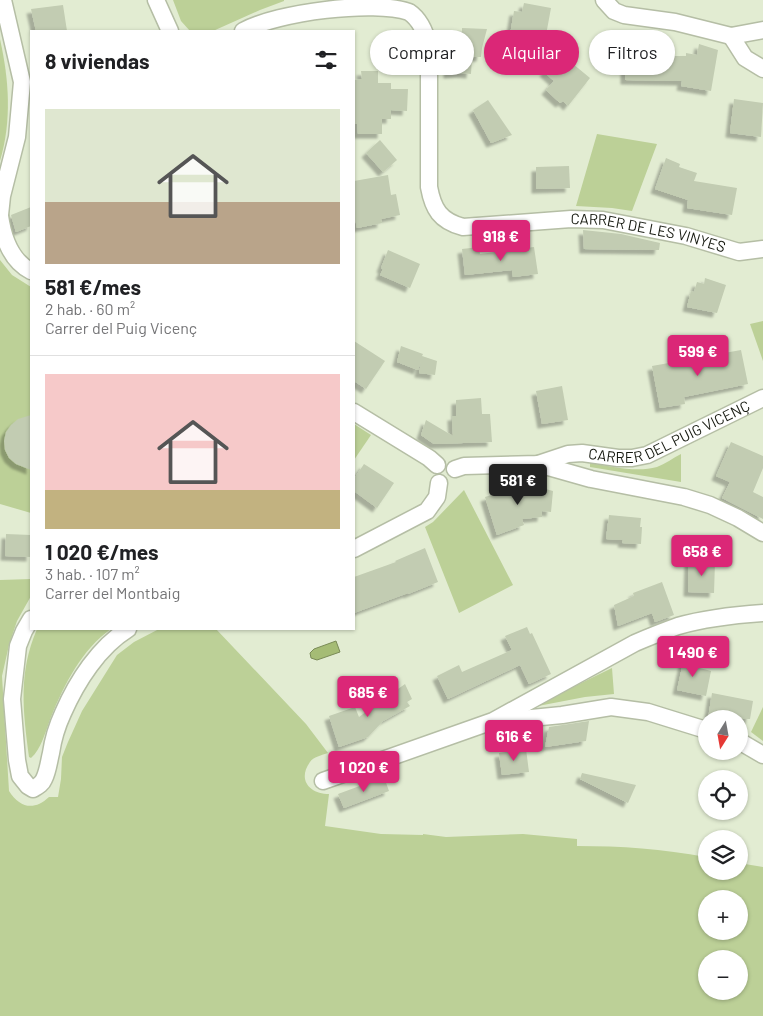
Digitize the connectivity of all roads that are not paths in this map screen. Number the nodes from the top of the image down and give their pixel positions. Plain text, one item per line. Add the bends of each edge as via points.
1 (4, 0) edge
2 (156, 0) edge
3 (604, 0) edge
4 (170, 30) edge
5 (245, 30) edge
6 (763, 30) edge
7 (731, 36) junction
8 (763, 68) edge
9 (0, 216) edge
10 (763, 249) edge
11 (30, 270) edge
12 (763, 398) edge
13 (355, 413) edge
14 (538, 464) junction
15 (437, 465) junction
16 (455, 469) junction
17 (440, 483) junction
18 (763, 533) edge
19 (355, 549) edge
20 (763, 613) edge
21 (30, 621) edge
22 (126, 630) edge
23 (492, 721) junction
24 (698, 728) edge
25 (748, 747) edge
26 (763, 756) edge
27 (323, 781) dead end

1 - 9 street via 22,82 17,137
2 - 4 street
3 - 7 street via 614,11 624,15 675,22
5 - 10 street, CARRER DE LES VINYES via 280,16 341,3 393,4 409,12 423,28 429,47 431,201 437,212 451,224 463,227 571,219 603,220 686,236 739,252
6 - 7 street
7 - 8 street via 745,58
9 - 11 street via 2,232 10,250
12 - 14 street, CARRER DEL PUIG VICENÇ via 647,455 618,458 568,454
13 - 15 street
14 - 16 street, CARRER DEL PUIG VICENÇ
14 - 18 street via 591,479 684,497 710,505
15 - 16 street via 447,462
15 - 17 street via 433,472
16 - 17 street via 453,480 447,484
17 - 19 street via 437,497 427,511
20 - 23 street via 695,622 635,643
21 - 22 street via 18,646 12,699 20,776 33,789 44,779 54,736 80,681 113,638
23 - 24 street via 611,707 648,712
23 - 27 street
25 - 26 street

